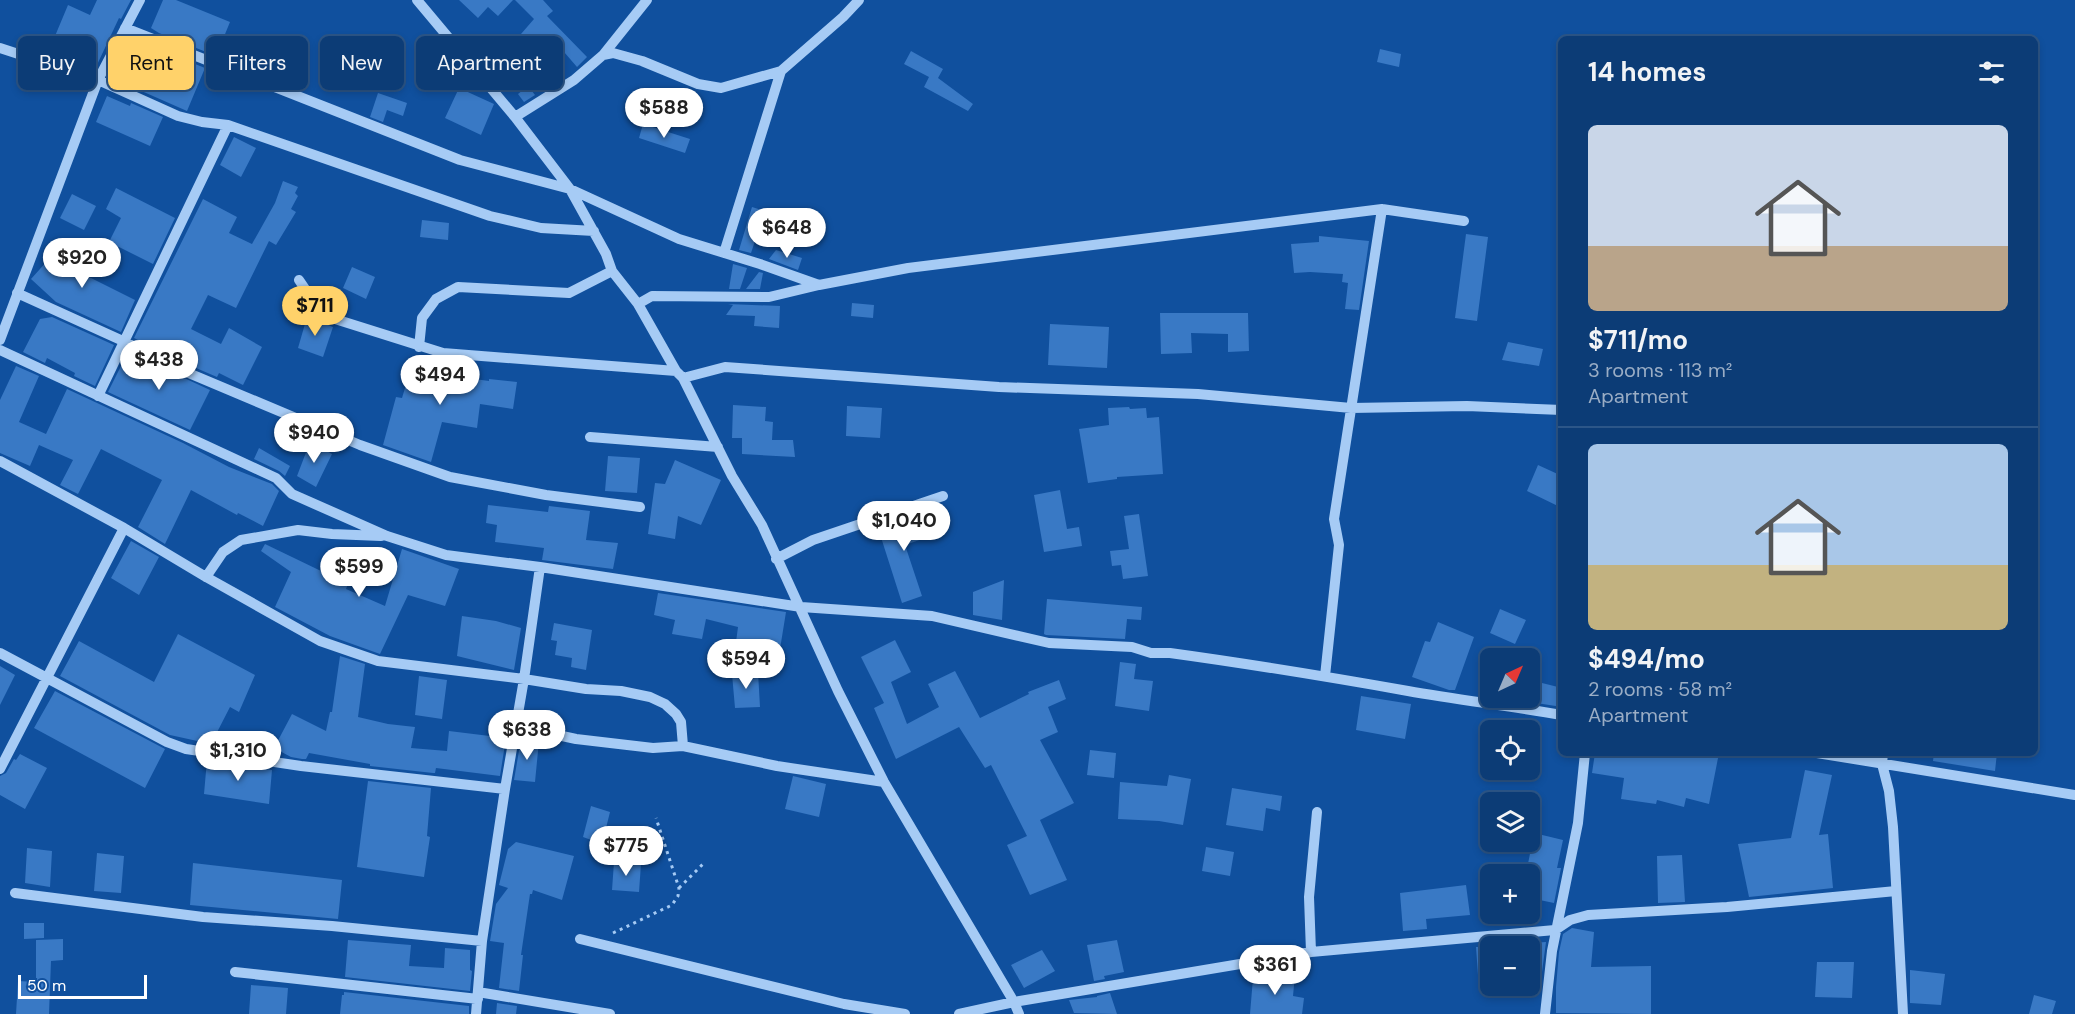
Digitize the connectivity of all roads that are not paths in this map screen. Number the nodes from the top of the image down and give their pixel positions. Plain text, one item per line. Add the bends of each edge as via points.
1 (140, 0) edge
2 (417, 0) edge
3 (647, 0) edge
4 (860, 0) edge
5 (125, 28) junction
6 (0, 48) edge
7 (603, 55) junction
8 (781, 71) junction
9 (98, 80) junction
10 (515, 117) junction
11 (228, 124) junction
12 (570, 189) junction
13 (1382, 209) junction
14 (1464, 220) dead end
15 (594, 231) junction
16 (724, 253) junction
17 (612, 271) junction
18 (299, 280) dead end
19 (819, 285) junction
20 (17, 293) junction
21 (638, 304) junction
22 (0, 340) edge
23 (123, 341) junction
24 (419, 347) junction
25 (0, 350) edge
26 (680, 374) junction
27 (98, 396) junction
28 (1351, 408) junction
29 (1558, 410) edge
30 (590, 437) dead end
31 (718, 447) junction
32 (0, 461) edge
33 (943, 496) dead end
34 (640, 507) dead end
35 (124, 528) junction
36 (387, 536) junction
37 (776, 559) junction
38 (540, 567) junction
39 (206, 577) junction
40 (801, 607) junction
41 (0, 653) edge
42 (1325, 676) junction
43 (47, 677) junction
44 (524, 679) junction
45 (1558, 714) edge
46 (516, 726) junction
47 (683, 746) junction
48 (1585, 756) edge
49 (1849, 756) edge
50 (1882, 759) edge
51 (0, 769) edge
52 (884, 782) junction
53 (505, 789) junction
54 (2075, 795) edge
55 (1317, 812) dead end
56 (1896, 891) junction
57 (15, 893) dead end
58 (1555, 930) junction
59 (580, 939) dead end
60 (482, 941) junction
61 (1311, 952) junction
62 (235, 972) dead end
63 (478, 996) junction
64 (1014, 1002) junction
65 (476, 1014) edge
66 (610, 1014) edge
67 (905, 1014) edge
68 (959, 1014) edge
69 (1019, 1014) edge
70 (1545, 1014) edge
71 (1903, 1014) edge

1 - 5 street
2 - 10 street
3 - 7 street
4 - 8 street
5 - 9 street
5 - 12 street via 460,160
6 - 9 street
7 - 8 street via 624,55 698,84 721,88
7 - 10 street via 574,80
8 - 16 street
9 - 11 street via 178,116
9 - 20 street
10 - 12 street
11 - 15 street via 490,216 541,228
11 - 23 street
12 - 15 street
12 - 16 street via 679,239
13 - 14 street
13 - 19 street via 908,267
13 - 28 street
15 - 17 street
16 - 19 street
17 - 21 street
17 - 24 street via 569,293 458,287 436,299 423,318
18 - 24 street via 316,304 335,319
19 - 21 street via 769,297 652,296
20 - 22 street
20 - 23 street
21 - 26 street
23 - 27 street
23 - 34 street via 179,369 360,445 450,477
24 - 26 street via 443,353
25 - 27 street
26 - 28 street via 725,367 999,387 1198,393
26 - 31 street
27 - 36 street via 276,478 292,494
28 - 29 street via 1467,406
28 - 42 street via 1334,519 1339,545
30 - 31 street
31 - 37 street via 762,525
32 - 35 street
33 - 37 street via 813,540
35 - 39 street
35 - 43 street
36 - 38 street via 446,555
36 - 39 street via 298,530 240,540 223,552
37 - 40 street
38 - 40 street
38 - 44 street
39 - 44 street via 320,641 378,661
40 - 42 street via 932,616 1049,643 1132,647 1151,653
40 - 52 street
41 - 43 street
42 - 45 street
43 - 51 street
43 - 53 street via 186,749
44 - 46 street
44 - 47 street via 650,697 665,704 681,722
46 - 47 street via 576,739 653,748
46 - 53 street
47 - 52 street via 777,766
48 - 58 street via 1578,823
49 - 50 street
50 - 54 street
50 - 56 street via 1893,827
52 - 64 street
53 - 60 street
55 - 61 street via 1309,897
56 - 58 street via 1588,915
56 - 71 street
57 - 60 street via 203,917
58 - 61 street
58 - 70 street
59 - 67 street via 844,1004
60 - 63 street
61 - 64 street
62 - 63 street
63 - 65 street
63 - 66 street
64 - 68 street
64 - 69 street

